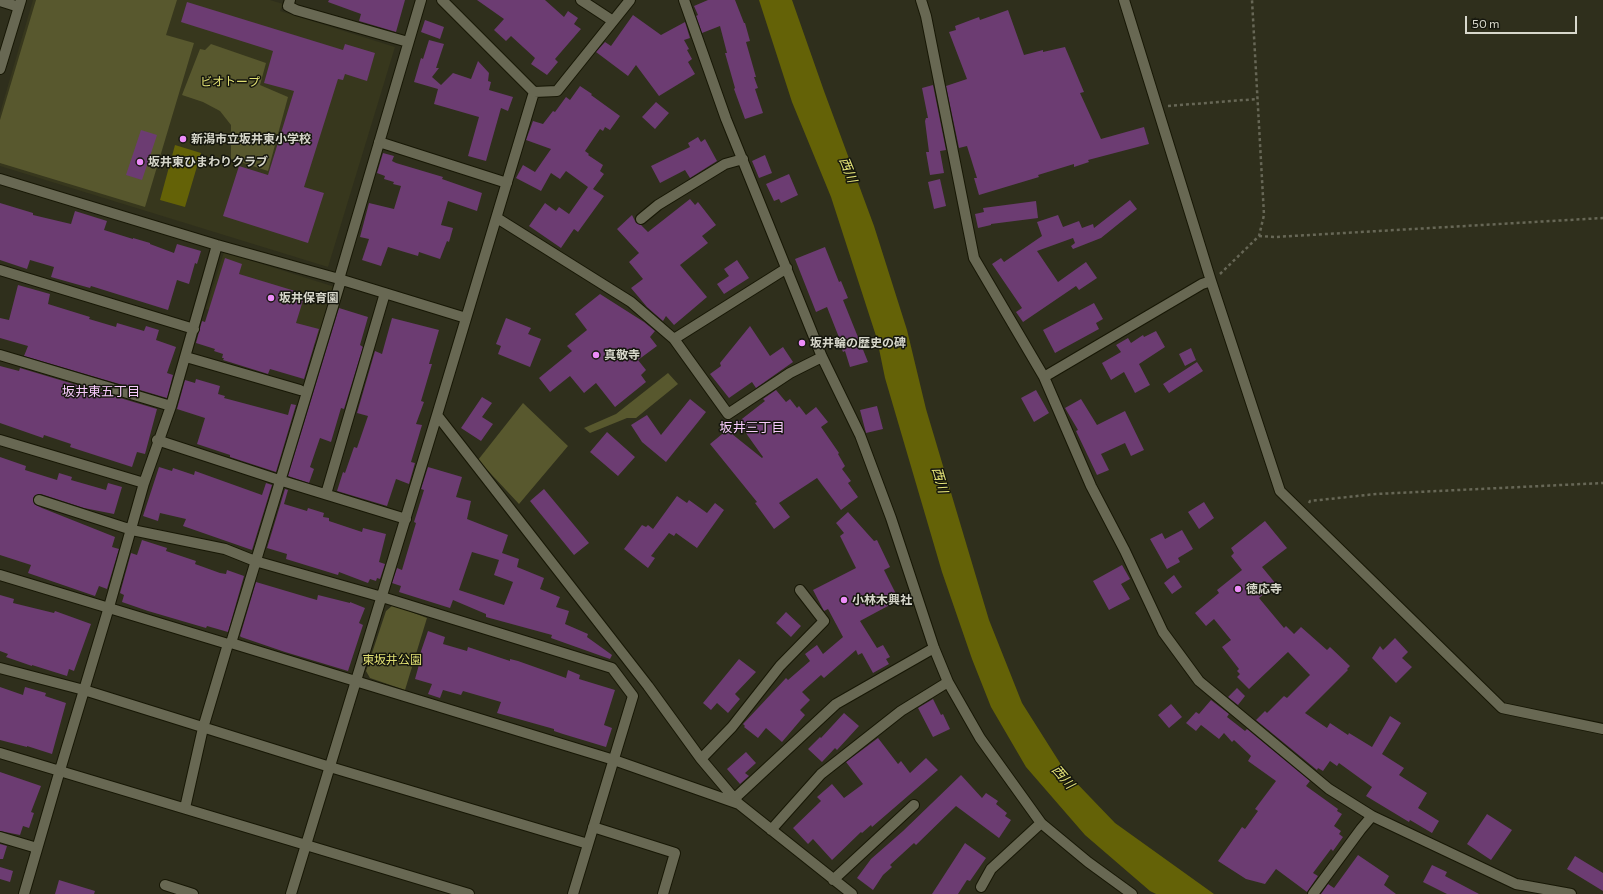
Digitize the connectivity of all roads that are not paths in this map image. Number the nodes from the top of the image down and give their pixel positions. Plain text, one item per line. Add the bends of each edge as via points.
1 (290, 0) edge
2 (421, 0) edge
3 (442, 0) edge
4 (581, 0) edge
5 (630, 0) edge
6 (684, 0) edge
7 (921, 0) edge
8 (1124, 0) edge
9 (0, 1) edge
10 (20, 4) edge
11 (613, 21) junction
12 (408, 42) junction
13 (0, 69) edge
14 (534, 92) junction
15 (379, 142) junction
16 (743, 159) junction
17 (0, 179) edge
18 (507, 183) junction
19 (497, 218) junction
20 (642, 219) dead end
21 (217, 245) junction
22 (787, 268) junction
23 (0, 270) edge
24 (340, 279) junction
25 (1211, 281) junction
26 (385, 293) junction
27 (466, 318) junction
28 (194, 329) junction
29 (674, 339) junction
30 (0, 355) edge
31 (186, 356) junction
32 (822, 357) junction
33 (1044, 376) junction
34 (300, 390) dead end
35 (170, 406) junction
36 (437, 415) junction
37 (0, 440) edge
38 (158, 440) junction
39 (280, 480) junction
40 (144, 483) junction
41 (326, 494) junction
42 (39, 500) dead end
43 (406, 519) junction
44 (132, 530) junction
45 (255, 561) junction
46 (0, 575) edge
47 (800, 590) dead end
48 (382, 597) junction
49 (109, 607) junction
50 (229, 643) junction
51 (934, 648) junction
52 (0, 668) edge
53 (357, 681) junction
54 (948, 682) junction
55 (648, 686) junction
56 (84, 690) junction
57 (633, 696) junction
58 (203, 728) junction
59 (1603, 730) edge
60 (0, 753) edge
61 (701, 759) junction
62 (614, 760) junction
63 (330, 767) junction
64 (60, 770) junction
65 (737, 801) junction
66 (914, 805) dead end
67 (185, 808) junction
68 (1372, 816) junction
69 (1041, 824) junction
70 (593, 827) junction
71 (771, 830) junction
72 (0, 837) edge
73 (306, 844) junction
74 (588, 844) junction
75 (37, 848) junction
76 (833, 880) junction
77 (165, 885) dead end
78 (981, 887) dead end
79 (849, 893) edge
80 (24, 894) edge
81 (193, 894) edge
82 (291, 894) edge
83 (469, 894) edge
84 (573, 894) edge
85 (663, 894) edge
86 (1132, 894) edge
87 (1313, 894) edge
88 (1571, 894) edge

1 - 12 street via 288,6 296,10
2 - 12 street
3 - 14 street
4 - 11 street
5 - 11 street
6 - 16 street via 726,119
7 - 33 street via 974,258
8 - 25 street
9 - 10 street
10 - 13 street
11 - 14 street via 557,91
12 - 15 street
14 - 18 street
15 - 18 street
15 - 24 street
16 - 20 street via 725,164 658,205
16 - 22 street
17 - 21 street
18 - 19 street
19 - 27 street
19 - 29 street via 631,302
21 - 24 street
21 - 28 street
22 - 29 street
22 - 32 street
23 - 28 street
24 - 26 street
24 - 39 street
25 - 33 street
25 - 59 street via 1280,491 1502,708
26 - 27 street
26 - 41 street
27 - 36 street
28 - 31 street
29 - 32 street via 728,414 790,372
30 - 35 street
31 - 34 street
31 - 35 street
32 - 51 street via 860,434
33 - 68 street via 1090,486 1125,551 1162,632 1199,681 1329,789
35 - 38 street
36 - 43 street
36 - 55 street
37 - 40 street
38 - 39 street
38 - 40 street
39 - 41 street
39 - 45 street
40 - 44 street
41 - 43 street
42 - 44 street
43 - 48 street
44 - 45 street via 225,549
44 - 49 street
45 - 48 street
45 - 50 street
46 - 49 street
47 - 61 street via 824,621 780,666 732,727
48 - 53 street
48 - 57 street via 612,668
49 - 50 street
49 - 56 street
50 - 53 street
50 - 58 street
51 - 54 street
51 - 65 street via 836,704
52 - 56 street
53 - 62 street
53 - 63 street
54 - 69 street via 980,738
54 - 71 street via 901,711 821,774
55 - 57 street
55 - 61 street
56 - 58 street
56 - 64 street
57 - 62 street
58 - 63 street
58 - 67 street
60 - 64 street
61 - 65 street
62 - 65 street
62 - 70 street
63 - 73 street
63 - 74 street
64 - 67 street
64 - 75 street
65 - 71 street
66 - 76 street
67 - 73 street
68 - 87 street
68 - 88 street via 1516,884
69 - 78 street via 991,869
69 - 86 street
70 - 74 street
70 - 85 street via 675,853
71 - 76 street
72 - 75 street
73 - 82 street
73 - 83 street
74 - 84 street
75 - 80 street
76 - 79 street
77 - 81 street

